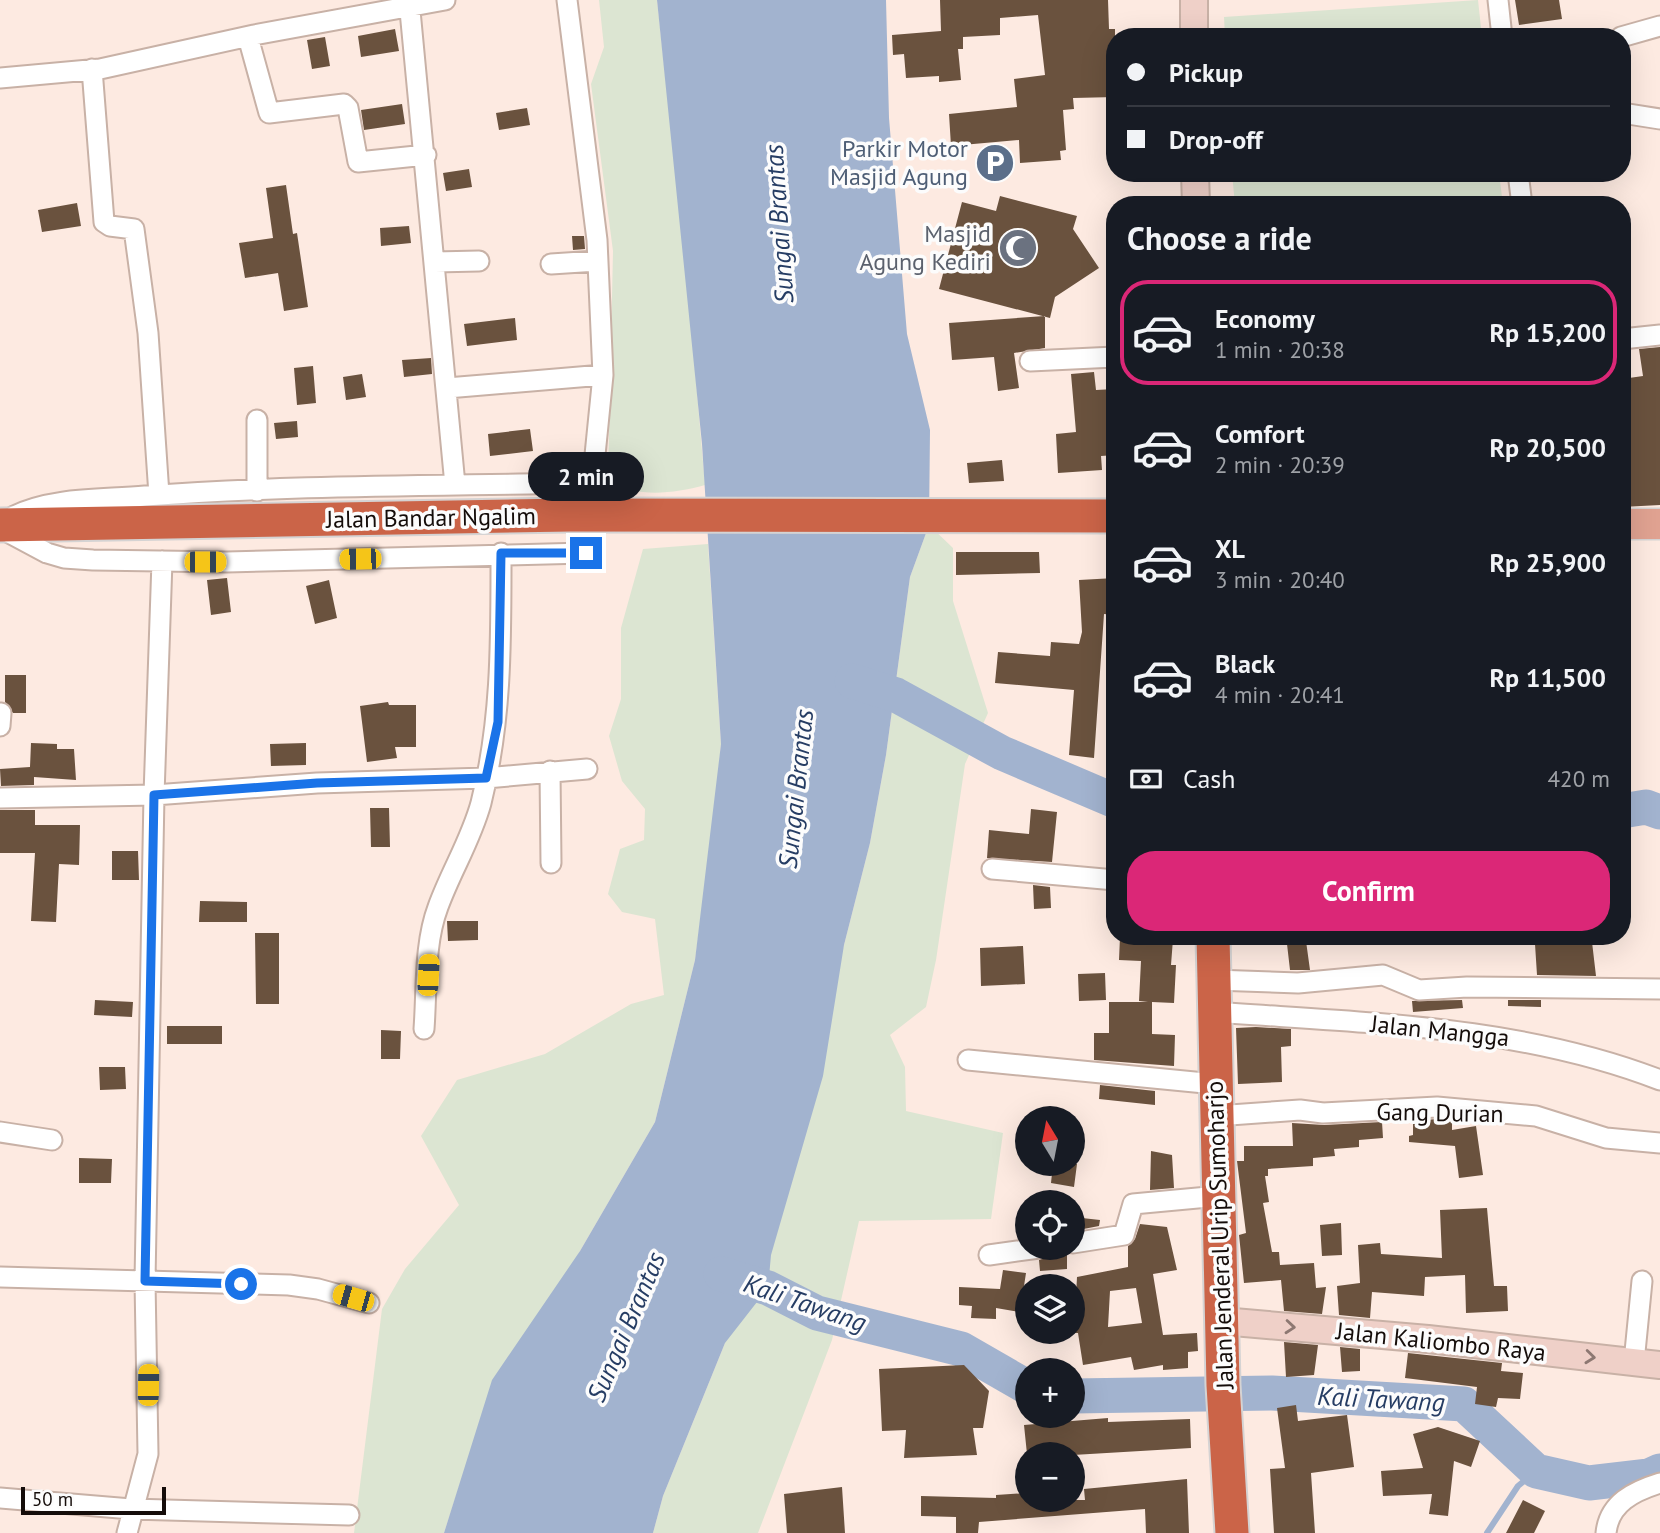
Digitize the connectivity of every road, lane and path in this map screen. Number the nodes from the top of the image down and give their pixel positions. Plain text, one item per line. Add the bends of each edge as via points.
1 (445, 0) edge
2 (567, 0) edge
3 (1194, 0) edge
4 (1498, 0) edge
5 (410, 3) edge
6 (1660, 26) edge
7 (1194, 28) edge
8 (1501, 28) edge
9 (1631, 34) edge
10 (248, 37) junction
11 (92, 69) junction
12 (0, 78) edge
13 (1631, 114) edge
14 (1660, 118) edge
15 (426, 155) junction
16 (479, 261) dead end
17 (597, 261) junction
18 (435, 262) junction
19 (551, 264) dead end
20 (1660, 335) edge
21 (1631, 338) edge
22 (1106, 357) edge
23 (1030, 361) dead end
24 (603, 374) junction
25 (447, 388) junction
26 (257, 420) dead end
27 (454, 485) junction
28 (257, 491) junction
29 (159, 495) junction
30 (1106, 516) edge
31 (1631, 524) edge
32 (1660, 524) edge
33 (0, 525) edge
34 (501, 553) junction
35 (586, 553) dead end
36 (162, 561) junction
37 (587, 769) dead end
38 (550, 771) junction
39 (486, 778) junction
40 (154, 795) junction
41 (0, 798) edge
42 (551, 863) dead end
43 (992, 870) dead end
44 (1106, 879) edge
45 (1213, 945) edge
46 (1660, 989) edge
47 (1214, 996) junction
48 (424, 1029) dead end
49 (968, 1060) dead end
50 (1660, 1080) edge
51 (1216, 1100) junction
52 (0, 1132) edge
53 (52, 1140) dead end
54 (1660, 1143) edge
55 (1219, 1196) junction
56 (1085, 1241) edge
57 (1015, 1251) edge
58 (989, 1255) dead end
59 (0, 1277) edge
60 (145, 1281) junction
61 (1642, 1281) dead end
62 (369, 1303) dead end
63 (1222, 1321) junction
64 (1634, 1362) junction
65 (1660, 1365) edge
66 (1660, 1483) edge
67 (0, 1499) edge
68 (131, 1509) junction
69 (349, 1515) dead end
70 (127, 1533) edge
71 (1232, 1533) edge
72 (1606, 1533) edge

1 - 5 street
2 - 17 street via 595,210
3 - 7 street
4 - 8 street
5 - 10 street
5 - 15 street
6 - 9 street
10 - 11 street
10 - 15 street via 269,113 344,104 358,162
11 - 12 street
11 - 29 street via 104,222 134,229 148,333
13 - 14 street
15 - 18 street
16 - 18 street
17 - 19 street
17 - 24 street
18 - 25 street
20 - 21 street
22 - 23 street
24 - 25 street
24 - 27 street via 595,470 589,479 578,483
25 - 27 street
26 - 28 street
27 - 28 street
28 - 29 street
29 - 33 street via 63,503 27,510
30 - 33 highway, Jalan Bandar Ngalim via 570,515
31 - 32 main road
33 - 36 street via 64,558
34 - 35 street
34 - 36 street
34 - 39 street via 498,722
36 - 40 street
37 - 38 street
38 - 39 street
38 - 42 street
39 - 40 street via 317,783
39 - 48 street via 462,858 435,917
40 - 41 street
40 - 60 street
43 - 44 street
45 - 47 highway, Jalan Jenderal Urip Sumoharjo
46 - 47 street via 1419,990 1383,975
47 - 50 street, Jalan Mangga via 1526,1041 1602,1059
47 - 51 highway, Jalan Jenderal Urip Sumoharjo
49 - 51 street, Gang Durian
51 - 54 street, Gang Durian via 1323,1113 1437,1107 1536,1116 1606,1138
51 - 55 highway, Jalan Jenderal Urip Sumoharjo
52 - 53 street
55 - 56 street via 1133,1204 1124,1235
55 - 63 highway, Jalan Jenderal Urip Sumoharjo
57 - 58 street
59 - 60 street
60 - 62 street via 289,1285
60 - 68 street via 148,1454
61 - 64 street
63 -> 64 street, Jalan Kaliombo Raya
63 - 71 highway, Jalan Jenderal Urip Sumoharjo
64 - 65 street, Jalan Kaliombo Raya
66 - 72 street via 1618,1503
67 - 68 street
68 - 69 street
68 - 70 street

